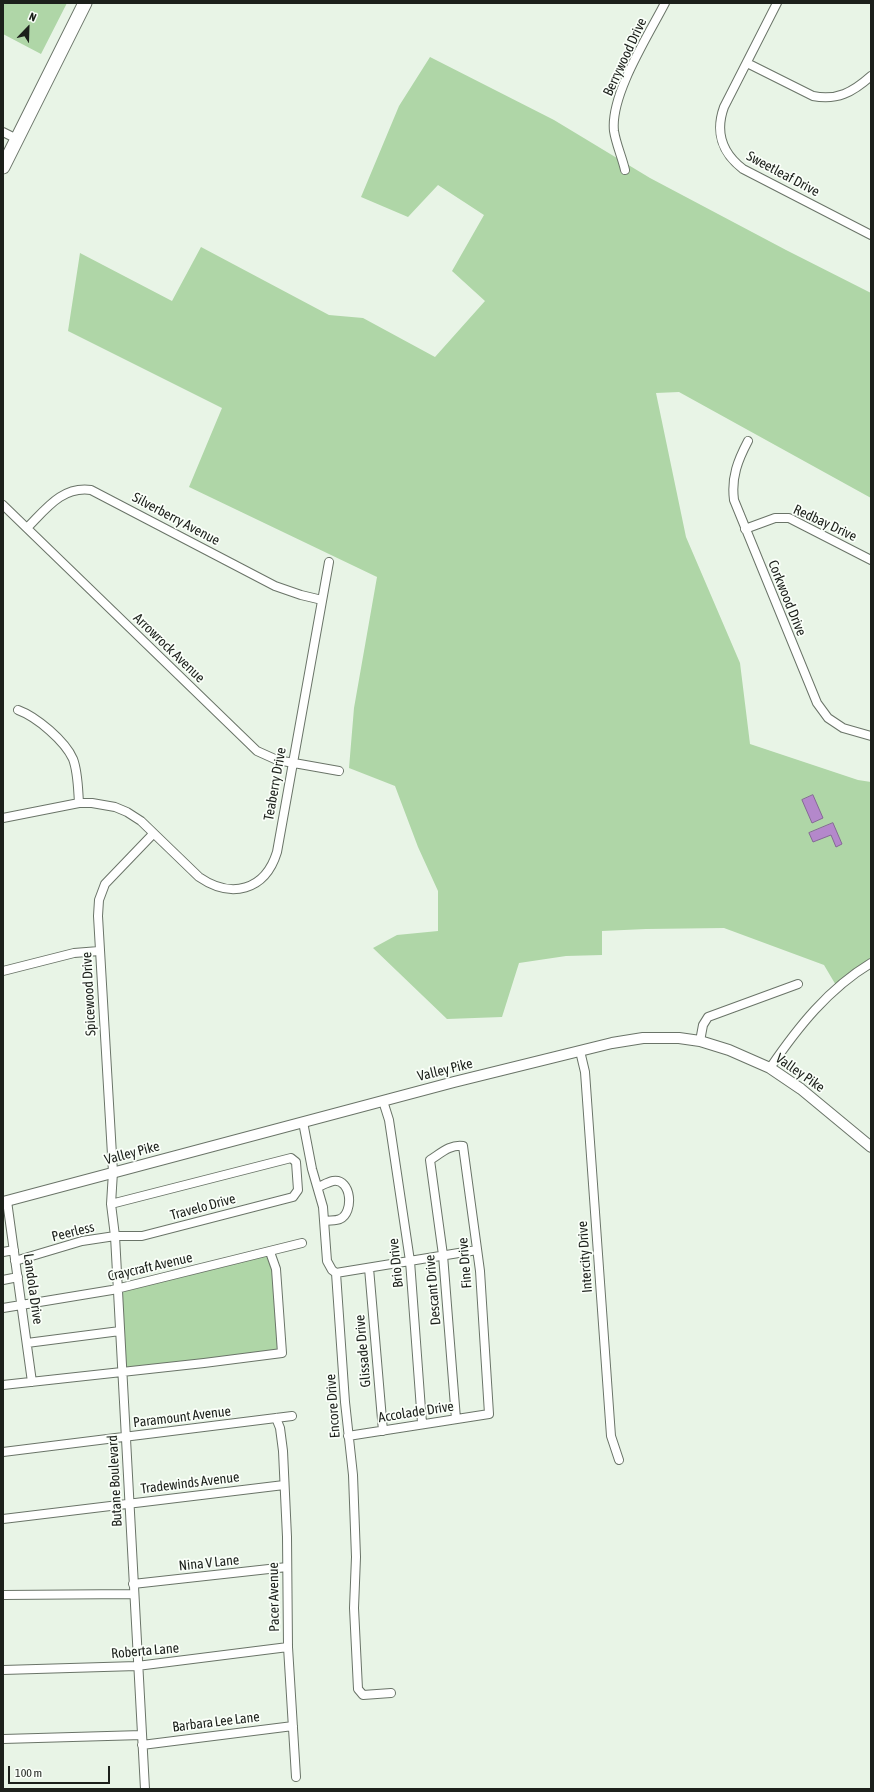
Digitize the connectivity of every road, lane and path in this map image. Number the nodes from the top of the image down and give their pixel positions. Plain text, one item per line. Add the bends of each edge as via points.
1 (85, 3) edge
2 (665, 3) edge
3 (777, 3) edge
4 (747, 63) junction
5 (871, 76) edge
6 (3, 132) edge
7 (17, 139) junction
8 (3, 167) edge
9 (625, 170) dead end
10 (871, 235) edge
11 (748, 441) dead end
12 (3, 505) edge
13 (27, 528) junction
14 (745, 529) junction
15 (871, 560) edge
16 (329, 562) dead end
17 (322, 600) junction
18 (18, 710) dead end
19 (871, 736) edge
20 (292, 762) junction
21 (339, 771) dead end
22 (79, 802) junction
23 (3, 818) edge
24 (153, 834) junction
25 (99, 951) junction
26 (871, 963) edge
27 (3, 970) edge
28 (798, 984) dead end
29 (700, 1042) junction
30 (580, 1051) junction
31 (770, 1068) junction
32 (383, 1101) junction
33 (303, 1122) junction
34 (871, 1147) edge
35 (430, 1160) joint
36 (113, 1172) junction
37 (318, 1187) junction
38 (5, 1201) edge
39 (111, 1204) junction
40 (325, 1221) junction
41 (115, 1236) junction
42 (302, 1243) dead end
43 (14, 1250) junction
44 (477, 1250) junction
45 (3, 1252) edge
46 (270, 1252) junction
47 (443, 1255) junction
48 (410, 1260) junction
49 (16, 1261) junction
50 (369, 1268) junction
51 (336, 1273) junction
52 (18, 1277) junction
53 (3, 1280) edge
54 (117, 1288) junction
55 (22, 1305) junction
56 (3, 1308) edge
57 (120, 1331) junction
58 (27, 1343) junction
59 (122, 1371) junction
60 (32, 1382) junction
61 (3, 1385) edge
62 (489, 1414) joint
63 (292, 1416) dead end
64 (276, 1418) junction
65 (456, 1419) junction
66 (422, 1423) junction
67 (383, 1431) junction
68 (348, 1436) junction
69 (126, 1437) junction
70 (3, 1452) edge
71 (619, 1460) dead end
72 (284, 1485) junction
73 (129, 1504) junction
74 (3, 1519) edge
75 (287, 1567) junction
76 (134, 1584) junction
77 (134, 1594) junction
78 (3, 1596) edge
79 (288, 1648) junction
80 (137, 1666) junction
81 (3, 1670) edge
82 (391, 1694) dead end
83 (293, 1726) junction
84 (142, 1735) junction
85 (3, 1739) edge
86 (142, 1745) junction
87 (296, 1777) dead end
88 (145, 1789) edge

1 - 7 main road
2 - 9 street, Berrywood Drive via 618,100 614,131
3 - 4 street, Sweetleaf Drive
4 - 5 street via 821,98 845,95
4 - 10 street, Sweetleaf Drive via 724,107 719,124 721,141 729,156 743,169
6 - 7 street
7 - 8 main road
11 - 14 street, Corkwood Drive via 738,461 733,482 734,500
12 - 13 street, Arrowrock Avenue
13 - 17 street, Silverberry Avenue via 56,498 76,490 91,490 275,586
13 - 20 street, Arrowrock Avenue via 250,745 268,756
14 - 15 street, Redbay Drive via 775,518 789,518
14 - 19 street, Corkwood Drive via 817,703 828,718 843,728
16 - 17 street, Teaberry Drive
17 - 20 street, Teaberry Drive
18 - 22 street via 34,717 70,753 75,768
20 - 21 street, Arrowrock Avenue
20 - 24 street, Teaberry Drive via 274,860 265,875 252,885 232,890 208,883
22 - 23 street, Teaberry Drive
22 - 24 street, Teaberry Drive via 104,804 127,812 141,821
24 - 25 street, Spicewood Drive via 110,878 102,892 98,916
25 - 27 street via 74,953
25 - 36 street, Spicewood Drive
26 - 31 street via 837,987 814,1010
28 - 29 street via 708,1017 703,1025
29 - 30 street, Valley Pike via 679,1038 644,1038
29 - 31 street, Valley Pike via 729,1050
30 - 32 street, Valley Pike
30 - 71 street, Intercity Drive via 585,1072 611,1436
31 - 34 street, Valley Pike via 802,1088
32 - 33 street, Valley Pike
32 - 48 street, Brio Drive via 389,1120
33 - 36 street, Valley Pike
33 - 37 street, Encore Drive
35 - 44 street, Fine Drive via 450,1147 463,1146
35 - 47 street, Descant Drive
36 - 38 street, Valley Pike
36 - 39 street, Butane Boulevard
37 - 40 street, Encore Drive
37 - 40 street via 333,1181 339,1182 345,1186 350,1197 344,1216
38 - 43 street, Landola Drive
39 - 41 street, Butane Boulevard
39 - 41 street, Travelo Drive via 291,1158 296,1162 298,1190 293,1197 142,1236
40 - 51 street, Encore Drive via 328,1261
41 - 49 street, Peerless via 82,1241
41 - 54 street, Butane Boulevard
42 - 46 street, Craycraft Avenue
43 - 45 street
43 - 49 street, Landola Drive
44 - 47 street
44 - 62 street, Fine Drive
46 - 54 street, Craycraft Avenue
46 - 59 street via 276,1269 282,1353
47 - 48 street
47 - 65 street, Descant Drive
48 - 50 street
48 - 66 street, Brio Drive
49 - 52 street, Landola Drive
50 - 51 street
50 - 67 street, Glissade Drive
51 - 68 street, Encore Drive
52 - 53 street
52 - 55 street, Landola Drive
54 - 55 street, Craycraft Avenue
54 - 57 street, Butane Boulevard
55 - 56 street, Craycraft Avenue
55 - 58 street, Landola Drive
57 - 58 street
57 - 59 street, Butane Boulevard
58 - 60 street, Landola Drive
59 - 60 street
59 - 69 street, Butane Boulevard
60 - 61 street
62 - 65 street, Accolade Drive
63 - 64 street, Paramount Avenue
64 - 69 street, Paramount Avenue
64 - 72 street, Pacer Avenue via 280,1428
65 - 66 street, Accolade Drive
66 - 67 street, Accolade Drive
67 - 68 street, Accolade Drive
68 - 82 street, Encore Drive via 356,1557 354,1608 358,1689 360,1693 367,1695
69 - 70 street, Paramount Avenue
69 - 73 street, Butane Boulevard
72 - 73 street, Tradewinds Avenue
72 - 75 street, Pacer Avenue
73 - 74 street, Tradewinds Avenue
73 - 76 street, Butane Boulevard
75 - 76 street, Nina V Lane
75 - 79 street, Pacer Avenue
76 - 77 street, Butane Boulevard
77 - 78 street
77 - 80 street, Butane Boulevard
79 - 80 street, Roberta Lane
79 - 83 street, Pacer Avenue
80 - 81 street, Roberta Lane
80 - 84 street, Butane Boulevard
83 - 86 street, Barbara Lee Lane
83 - 87 street, Pacer Avenue
84 - 85 street
84 - 86 street, Butane Boulevard
86 - 88 street, Butane Boulevard

